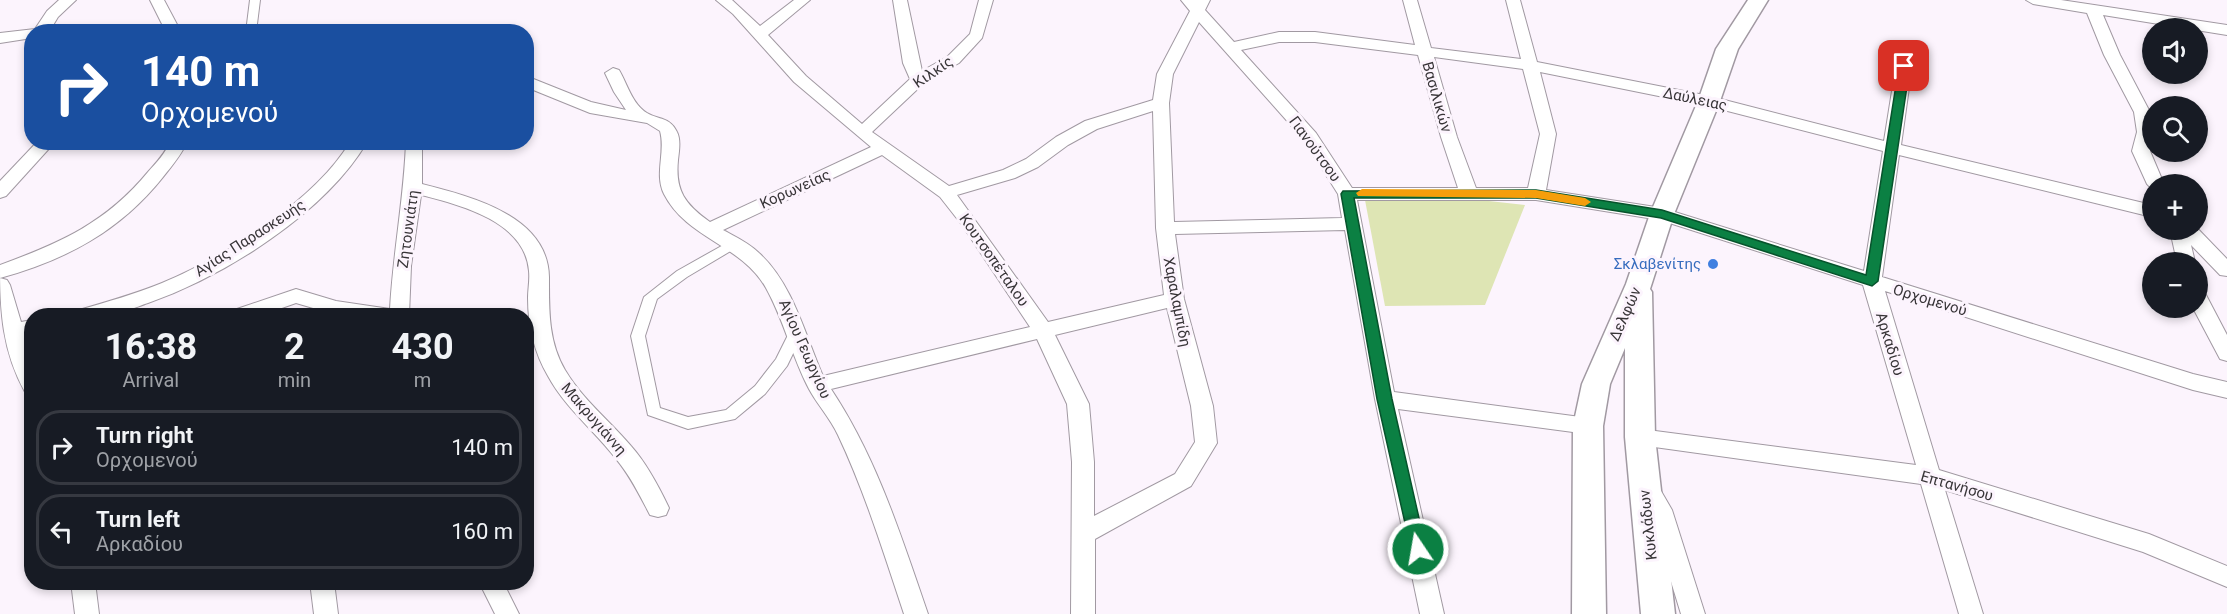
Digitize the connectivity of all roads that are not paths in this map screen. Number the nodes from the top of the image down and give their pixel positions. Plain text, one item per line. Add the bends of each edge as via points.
1 (69, 0) edge
2 (157, 0) edge
3 (255, 0) edge
4 (723, 0) edge
5 (803, 0) edge
6 (900, 0) edge
7 (986, 0) edge
8 (1410, 0) edge
9 (1513, 0) edge
10 (1758, 0) edge
11 (2033, 0) edge
12 (1196, 3) edge
13 (2093, 10) junction
14 (45, 24) edge
15 (170, 24) edge
16 (252, 24) edge
17 (2227, 30) edge
18 (24, 34) edge
19 (760, 34) junction
20 (0, 38) edge
21 (1230, 48) junction
22 (1424, 51) junction
23 (1530, 65) junction
24 (1904, 66) dead end
25 (614, 73) dead end
26 (918, 80) junction
27 (534, 84) edge
28 (1709, 101) junction
29 (1161, 103) junction
30 (643, 118) junction
31 (862, 133) junction
32 (1891, 148) junction
33 (882, 149) junction
34 (39, 150) edge
35 (175, 150) edge
36 (354, 150) edge
37 (414, 150) edge
38 (2151, 174) edge
39 (413, 187) junction
40 (0, 192) edge
41 (1468, 192) junction
42 (946, 193) junction
43 (1347, 194) junction
44 (1536, 194) junction
45 (2142, 209) edge
46 (1662, 214) junction
47 (1354, 224) junction
48 (1165, 228) junction
49 (709, 230) junction
50 (2198, 240) edge
51 (734, 243) junction
52 (2227, 270) edge
53 (0, 272) edge
54 (1872, 281) junction
55 (1639, 284) junction
56 (0, 285) edge
57 (1174, 299) junction
58 (110, 308) edge
59 (261, 308) edge
60 (336, 308) edge
61 (399, 308) edge
62 (2208, 317) edge
63 (22, 329) edge
64 (1042, 329) junction
65 (795, 335) junction
66 (2227, 354) edge
67 (9, 358) edge
68 (24, 376) edge
69 (817, 385) junction
70 (2227, 390) edge
71 (1385, 399) junction
72 (1588, 426) junction
73 (1640, 436) junction
74 (1929, 476) junction
75 (1644, 486) junction
76 (658, 508) dead end
77 (1084, 533) junction
78 (2227, 577) edge
79 (84, 590) edge
80 (323, 590) edge
81 (495, 590) edge
82 (85, 612) edge
83 (326, 614) edge
84 (507, 614) edge
85 (916, 614) edge
86 (1083, 614) edge
87 (1432, 614) edge
88 (1589, 614) edge
89 (1658, 614) edge
90 (1693, 614) edge
91 (1971, 614) edge

1 - 14 street
2 - 15 street
3 - 16 street
4 - 19 street, Κουτσοπέταλου
5 - 19 street
6 - 26 street via 911,63
7 - 26 street, Κιλκίς via 977,35 952,60
8 - 22 street, Βασιλικών
9 - 23 street
10 - 28 main road, Δελφών via 1727,49
11 - 13 street
12 - 21 street, Γιανούτσου
12 - 29 street, Χαραλαμπίδη via 1165,74
13 - 17 street
13 - 38 street via 2142,112 2145,132 2141,151
18 - 20 street
19 - 31 street, Κουτσοπέταλου via 800,79
21 - 22 street, Δαύλειας via 1300,36
21 - 43 street, Γιανούτσου via 1310,137
22 - 23 street, Δαύλειας
22 - 41 street, Βασιλικών
23 - 28 street, Δαύλειας
23 - 44 street via 1548,134
24 - 32 street, Αρκαδίου
25 - 30 street, Αγίου Γεωργίου via 629,105
26 - 31 street, Κιλκίς
27 - 30 street via 578,105
28 - 32 street, Δαύλειας
28 - 46 main road, Δελφών
29 - 42 street via 1091,125 1009,174
29 - 48 street, Χαραλαμπίδη
30 - 49 street, Αγίου Γεωργίου via 666,126 672,137 667,175 671,191 681,206
31 - 33 street, Κουτσοπέταλου
32 - 45 street, Δαύλειας
32 - 54 street, Αρκαδίου
33 - 42 street, Κουτσοπέταλου
33 - 49 street, Κορωνείας
34 - 40 street
35 - 53 street via 122,211 90,234 53,253
36 - 58 street, Αγίας Παρασκευής via 343,167 310,199 237,250 181,282
37 - 39 street, Ζητουνιάτη
39 - 61 street, Ζητουνιάτη
39 - 76 street, Μακρυγιάννη via 494,212 521,234 538,262 537,302 548,357 576,403 632,463
41 - 43 street, Ορχομενού
41 - 44 street, Ορχομενού
42 - 64 street, Κουτσοπέταλου
43 - 47 street, Γιανούτσου
44 - 46 street, Ορχομενού
46 - 54 street, Ορχομενού
46 - 55 main road, Δελφών
47 - 48 street
47 - 71 street, Γιανούτσου
48 - 57 street, Χαραλαμπίδη
49 - 51 street, Αγίου Γεωργίου
50 - 52 street
51 - 65 street, Αγίου Γεωργίου via 759,262 782,297
51 - 65 street via 651,297 638,336 653,411 688,423 730,415 760,390 782,362
54 - 70 street, Ορχομενού
54 - 74 street, Αρκαδίου
55 - 72 main road, Δελφών via 1596,384
55 - 73 main road, Κυκλάδων
56 - 63 street
57 - 64 street
57 - 77 street, Χαραλαμπίδη via 1202,405 1206,443 1183,480
59 - 60 street via 296,296
62 - 66 street
63 - 67 street
64 - 69 street
64 - 77 street, Κουτσοπέταλου via 1078,404
65 - 69 street, Αγίου Γεωργίου
67 - 68 street
69 - 85 street, Αγίου Γεωργίου via 846,430 867,477
71 - 72 street
71 - 87 street, Γιανούτσου
72 - 88 main road, Δελφών
73 - 74 street, Επτανήσου
73 - 75 main road, Κυκλάδων
74 - 78 street, Επτανήσου via 2149,544
74 - 91 street, Αρκαδίου
75 - 89 main road, Κυκλάδων
75 - 90 street via 1661,510
77 - 86 street, Κουτσοπέταλου
79 - 82 street
80 - 83 street
81 - 84 street

